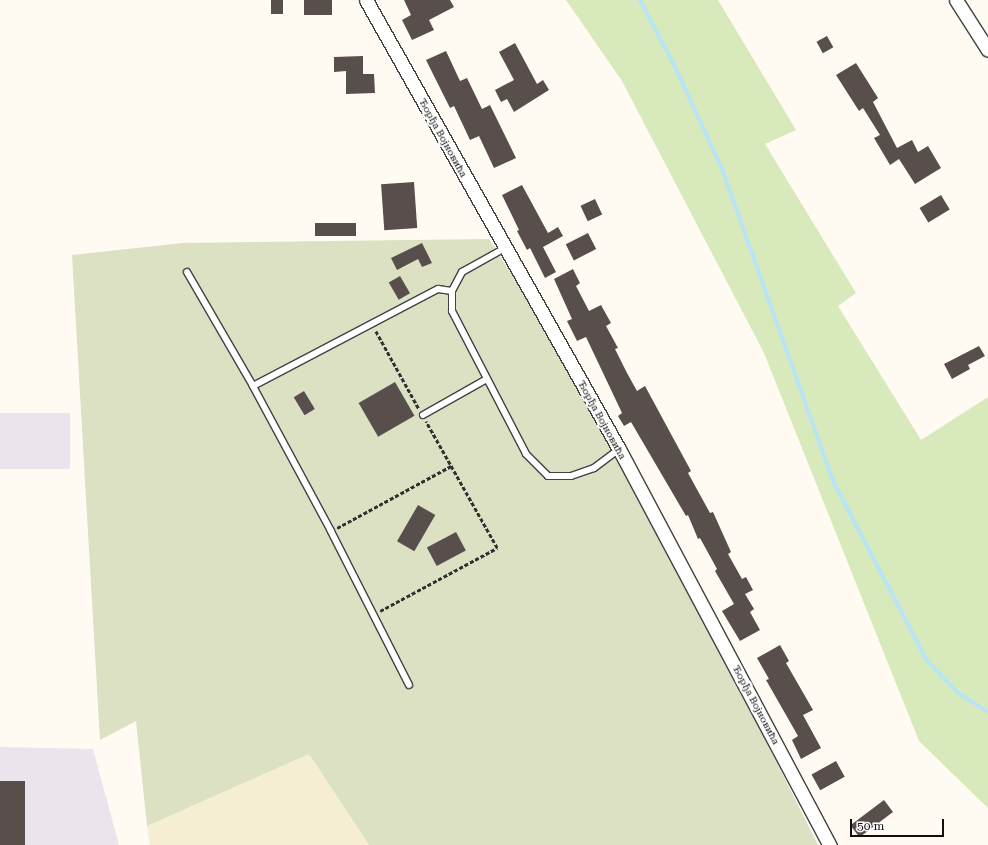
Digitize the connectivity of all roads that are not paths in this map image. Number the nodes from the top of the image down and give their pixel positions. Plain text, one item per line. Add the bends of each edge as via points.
1 (366, 0) edge
2 (956, 0) edge
3 (988, 50) edge
4 (505, 248) junction
5 (188, 272) dead end
6 (452, 291) junction
7 (487, 379) junction
8 (253, 386) junction
9 (423, 415) road end
10 (619, 449) junction
11 (409, 684) dead end
12 (830, 845) edge

1 - 4 street, Ђорђа Војновића
2 - 3 street
4 - 6 lane via 462,272
4 - 10 street, Ђорђа Војновића
5 - 8 lane
6 - 7 lane via 452,311
6 - 8 lane via 438,289
7 - 9 lane
7 - 10 lane via 526,454 548,476 571,476 594,468
8 - 11 lane
10 - 12 street, Ђорђа Војновића

